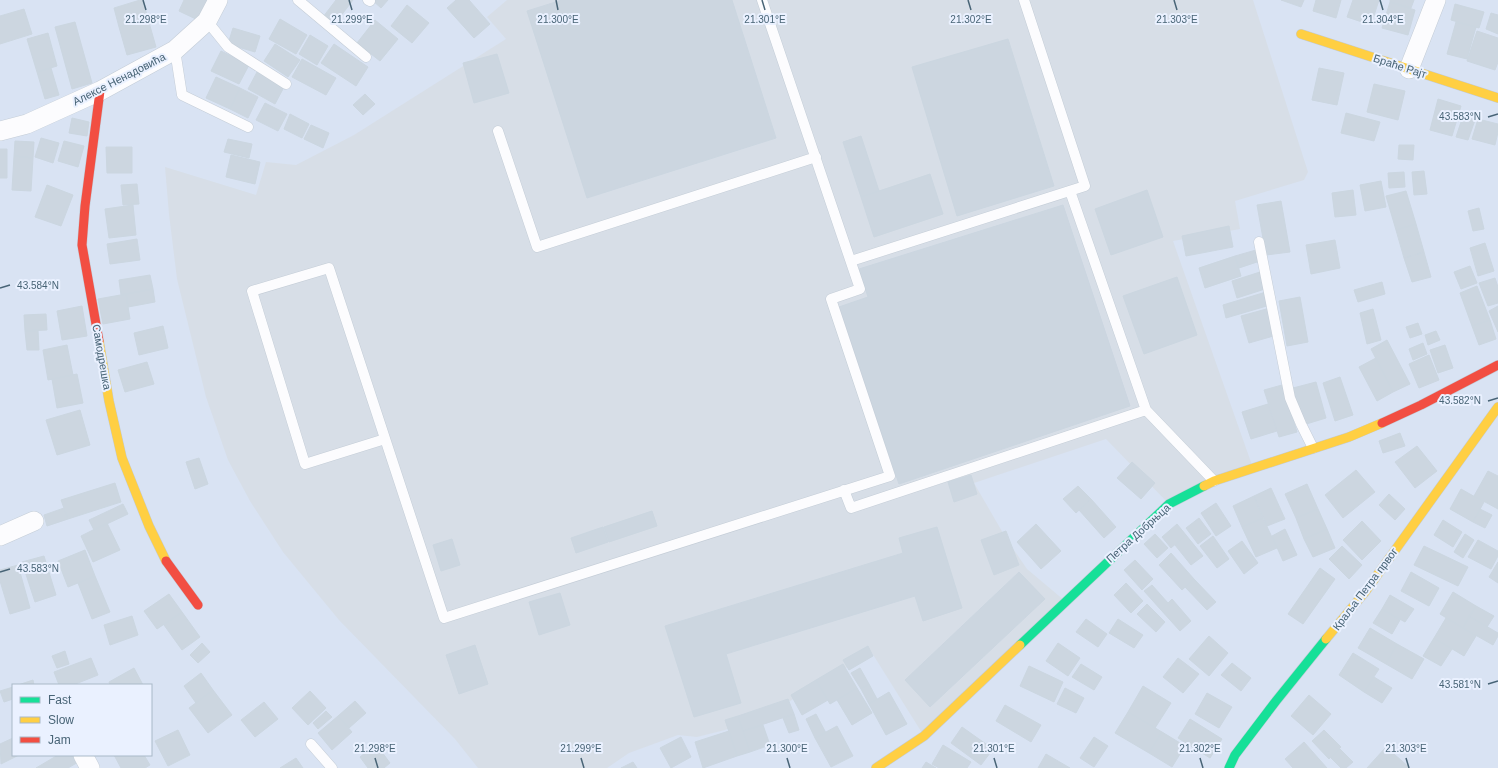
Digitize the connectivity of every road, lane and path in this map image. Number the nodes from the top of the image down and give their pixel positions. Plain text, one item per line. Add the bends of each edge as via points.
1 (218, 0) edge
2 (298, 0) edge
3 (762, 0) edge
4 (1024, 0) edge
5 (1436, 0) edge
6 (208, 21) junction
7 (1301, 34) dead end
8 (175, 50) junction
9 (366, 57) dead end
10 (1409, 69) junction
11 (286, 84) dead end
12 (100, 91) junction
13 (1498, 98) edge
14 (248, 127) dead end
15 (0, 131) edge
16 (498, 132) dead end
17 (816, 157) junction
18 (1070, 191) junction
19 (1259, 242) dead end
20 (851, 261) junction
21 (1498, 365) edge
22 (1498, 407) edge
23 (1146, 410) junction
24 (385, 439) junction
25 (1313, 448) junction
26 (1214, 481) junction
27 (844, 490) junction
28 (34, 521) dead end
29 (0, 536) edge
30 (198, 605) dead end
31 (311, 744) dead end
32 (84, 756) edge
33 (90, 768) edge
34 (332, 768) edge
35 (876, 768) edge
36 (1229, 768) edge

1 - 6 street, Алексе Ненадовића
2 - 9 lane
3 - 17 lane
4 - 18 lane via 1085,186
5 - 10 street
6 - 8 street, Алексе Ненадовића
6 - 11 lane via 228,47
7 - 10 street, Браће Рајт
8 - 12 street, Алексе Ненадовића
8 - 14 lane via 182,95
10 - 13 street, Браће Рајт
12 - 15 street, Алексе Ненадовића via 27,124
12 - 30 street, Самодрешка via 82,245 109,401 122,458 149,526 163,557
16 - 17 lane via 536,247
17 - 20 lane
18 - 20 lane
18 - 23 lane
19 - 25 lane via 1290,398
20 - 27 lane via 860,288 831,298 890,476
21 - 25 street, Петра Добрњца via 1421,405 1349,437
22 - 36 street, Краља Петра првог via 1364,592 1276,701 1235,755
23 - 26 lane
23 - 27 lane via 851,508
24 - 24 lane via 305,464 252,291 329,268
24 - 27 lane via 444,618
25 - 26 street, Петра Добрњца
26 - 35 street, Петра Добрњца via 1169,504 924,736
28 - 29 street
31 - 34 lane
32 - 33 street

